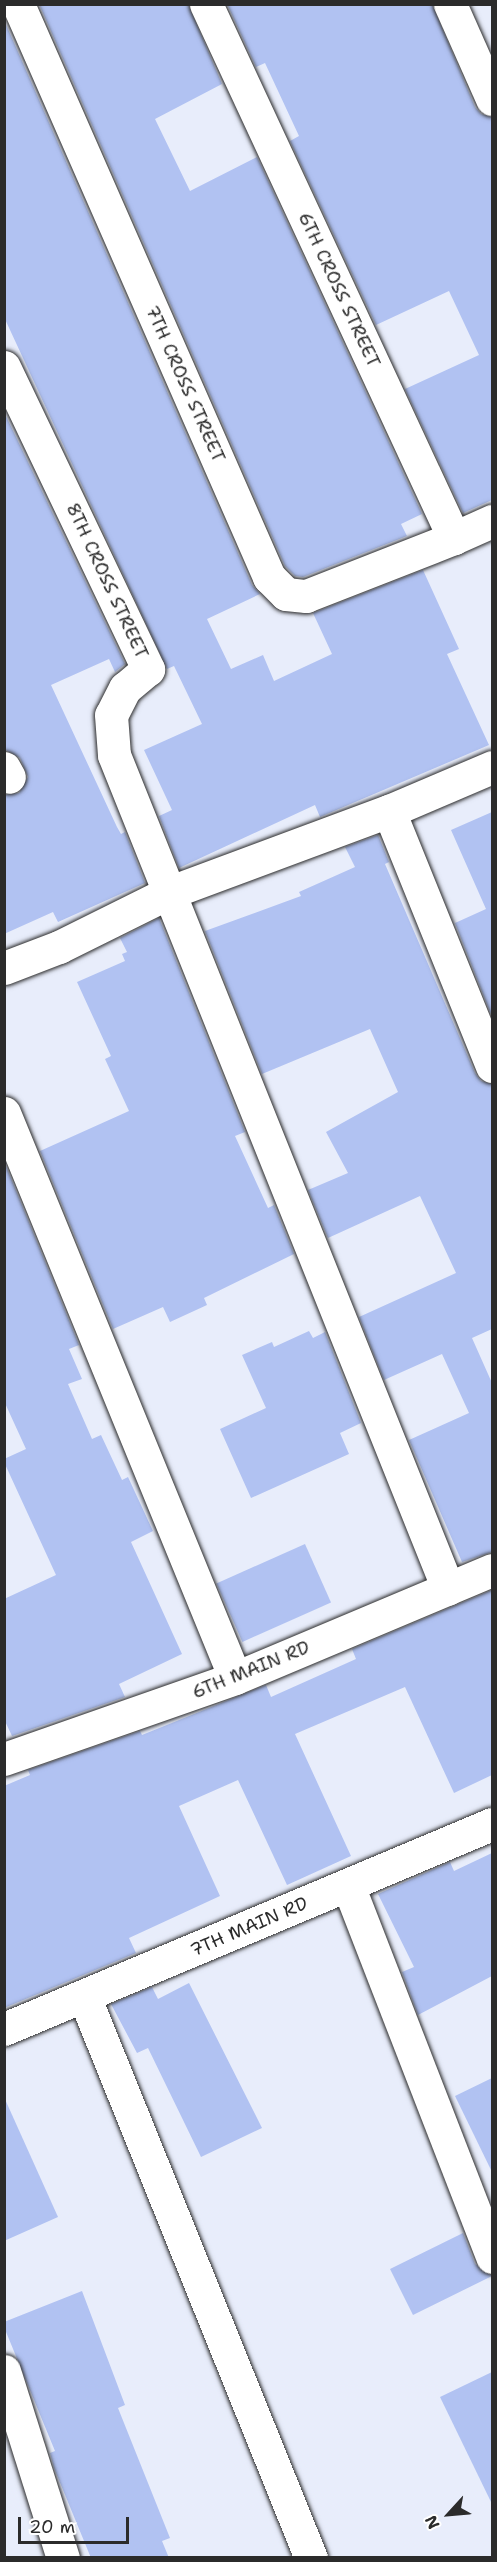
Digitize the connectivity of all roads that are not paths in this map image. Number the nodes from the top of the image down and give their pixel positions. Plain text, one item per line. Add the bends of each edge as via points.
1 (18, 4) edge
2 (206, 4) edge
3 (450, 4) edge
4 (492, 99) edge
5 (4, 367) edge
6 (492, 521) edge
7 (454, 538) junction
8 (492, 767) edge
9 (389, 811) junction
10 (168, 893) junction
11 (4, 968) edge
12 (492, 1066) edge
13 (4, 1113) edge
14 (492, 1570) edge
15 (448, 1589) junction
16 (235, 1678) junction
17 (6, 1755) edge
18 (492, 1824) edge
19 (348, 1885) junction
20 (84, 1996) junction
21 (4, 2029) edge
22 (492, 2257) edge
23 (4, 2371) edge
24 (63, 2558) edge
25 (311, 2558) edge

1 - 7 street, 7TH CROSS STREET via 269,577 286,594 306,596
2 - 7 street, 6TH CROSS STREET
3 - 4 street
5 - 10 street, 8TH CROSS STREET via 148,669 125,688 111,715 112,740 114,755
6 - 7 street
8 - 9 street
9 - 10 street
9 - 12 street
10 - 11 street
10 - 15 street
13 - 16 street
14 - 15 street, 6TH MAIN RD
15 - 16 street, 6TH MAIN RD
16 - 17 street, 6TH MAIN RD
18 - 19 street, 7TH MAIN RD
19 - 20 street, 7TH MAIN RD
19 - 22 street
20 - 21 street, 7TH MAIN RD
20 - 25 street
23 - 24 street

